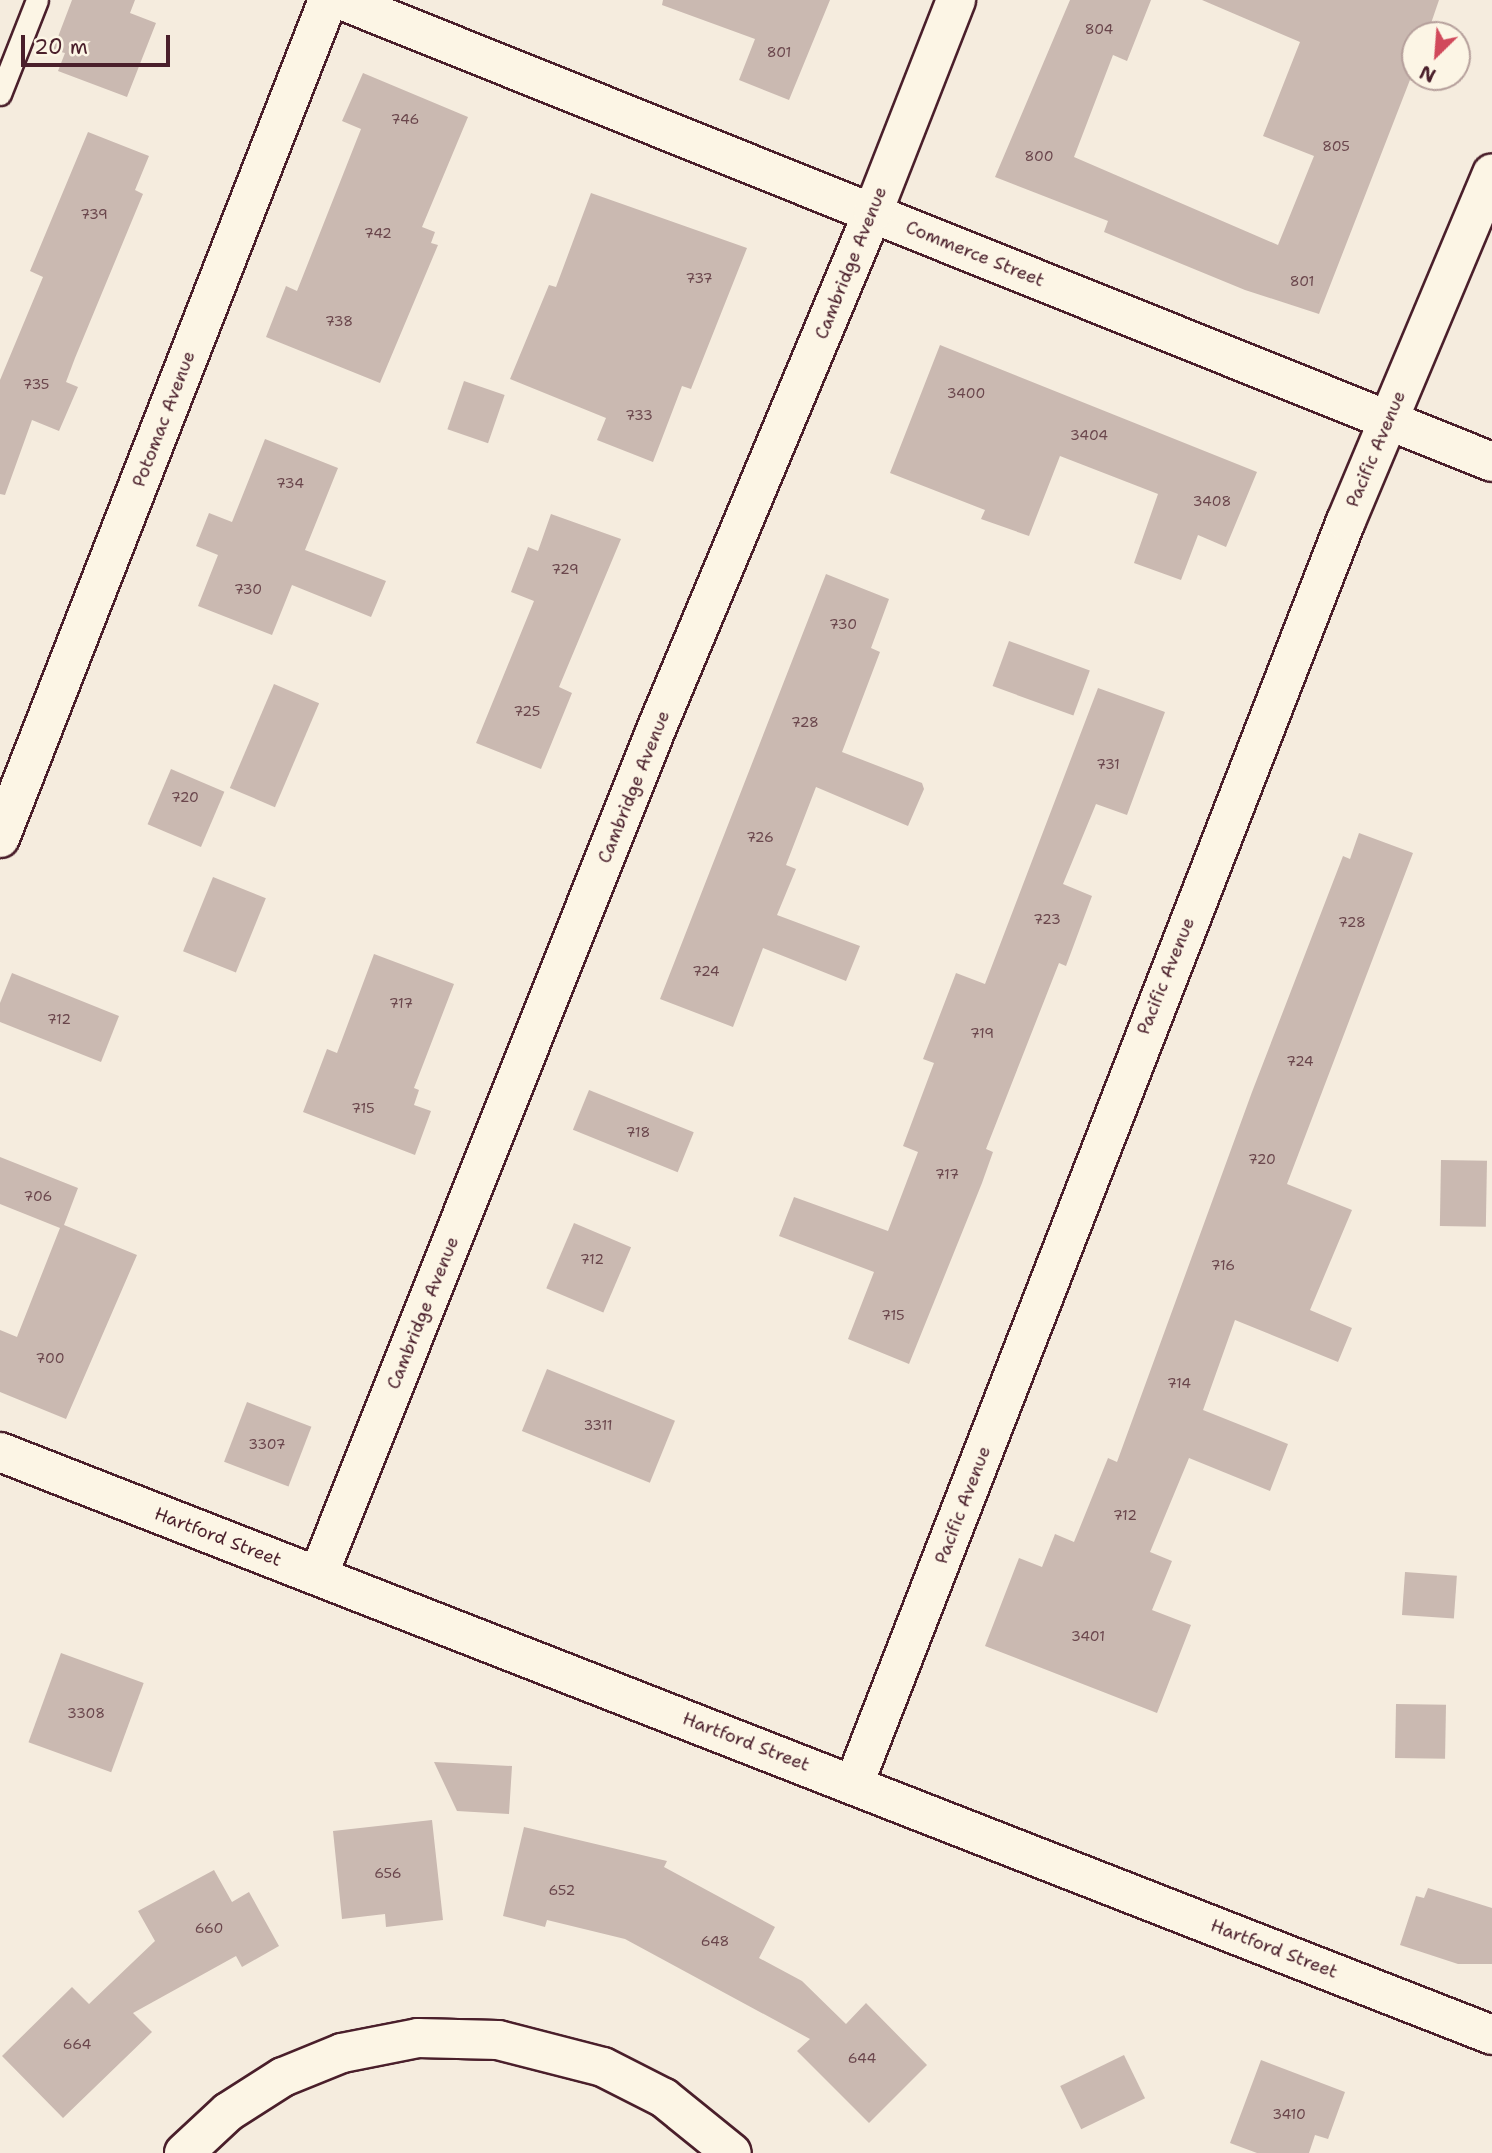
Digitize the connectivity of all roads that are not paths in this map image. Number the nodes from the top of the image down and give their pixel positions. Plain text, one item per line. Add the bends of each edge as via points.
1 (37, 0) edge
2 (328, 0) edge
3 (341, 0) edge
4 (956, 0) edge
5 (0, 94) edge
6 (1492, 173) edge
7 (873, 212) junction
8 (1388, 421) junction
9 (1492, 462) edge
10 (0, 838) edge
11 (0, 1452) edge
12 (318, 1576) junction
13 (854, 1784) junction
14 (1492, 2035) edge
15 (184, 2153) edge
16 (732, 2153) edge

1 - 5 lane
2 - 10 street, Potomac Avenue
3 - 7 street, Commerce Street
4 - 7 street, Cambridge Avenue
6 - 8 street, Pacific Avenue
7 - 8 street, Commerce Street
7 - 12 street, Cambridge Avenue via 655,733
8 - 9 street, Commerce Street
8 - 13 street, Pacific Avenue via 1119,1096
11 - 12 street, Hartford Street
12 - 13 street, Hartford Street
13 - 14 street, Hartford Street
15 - 16 street via 228,2112 282,2077 342,2053 418,2038 498,2040 603,2067 664,2098

